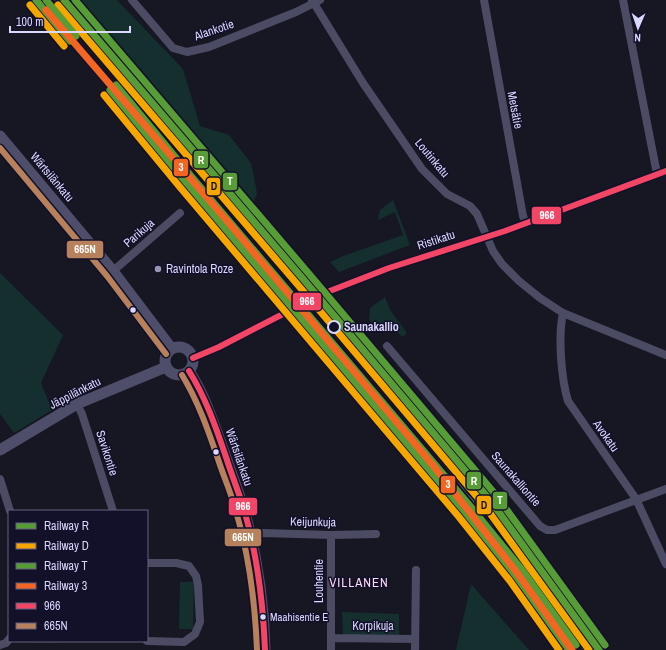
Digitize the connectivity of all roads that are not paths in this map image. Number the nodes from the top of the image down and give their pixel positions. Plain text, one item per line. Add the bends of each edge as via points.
1 (132, 0) edge
2 (484, 0) edge
3 (623, 0) edge
4 (315, 1) edge
5 (0, 136) edge
6 (666, 170) edge
7 (657, 174) junction
8 (180, 213) dead end
9 (526, 224) junction
10 (486, 237) junction
11 (113, 271) junction
12 (563, 313) junction
13 (387, 346) dead end
14 (172, 349) junction
15 (666, 355) edge
16 (193, 358) junction
17 (166, 367) junction
18 (189, 371) junction
19 (77, 404) junction
20 (0, 450) edge
21 (0, 479) edge
22 (666, 488) edge
23 (636, 499) junction
24 (10, 510) edge
25 (113, 510) edge
26 (250, 534) junction
27 (376, 534) dead end
28 (331, 535) junction
29 (148, 563) edge
30 (666, 564) edge
31 (416, 570) dead end
32 (331, 638) junction
33 (415, 639) junction
34 (148, 641) edge
35 (265, 650) edge
36 (331, 650) edge
37 (416, 650) edge

1 - 4 street, Alankotie via 173,48 187,52 209,47 296,12
2 - 9 street, Metsätie
3 - 7 street
4 - 10 street, Loutinkatu via 363,84 394,131 422,169 447,194 470,206
5 - 11 street, Wärtsilänkatu
6 - 7 street, Ristikatu
7 - 9 street, Ristikatu
8 - 11 street, Parikuja
9 - 10 street, Ristikatu
10 - 12 street, Loutinkatu via 502,264 519,281
10 - 16 street, Ristikatu via 389,268 322,294
11 - 14 street, Wärtsilänkatu
12 - 15 street, Loutinkatu
12 - 23 street, Avokatu via 560,333 564,390 568,401
13 - 23 street, Saunakalliontie via 540,526 554,530
14 - 16 street via 187,349
14 - 17 street via 167,355
16 - 18 street via 193,365
17 - 18 street via 177,375
17 - 19 street, Jäppilänkatu
18 - 26 street, Wärtsilänkatu via 206,402
19 - 20 street, Jäppilänkatu
19 - 25 street, Savikontie
21 - 24 street
22 - 23 street, Saunakalliontie
23 - 30 street, Avokatu
26 - 28 street, Keijunkuja via 264,532
26 - 35 street, Wärtsilänkatu via 262,604
27 - 28 street, Keijunkuja
28 - 32 street, Louhentie
29 - 34 street via 176,563 189,566 196,576 198,585 200,622 195,634 184,642
31 - 33 street
32 - 33 street, Korpikuja
32 - 36 street, Louhentie
33 - 37 street

